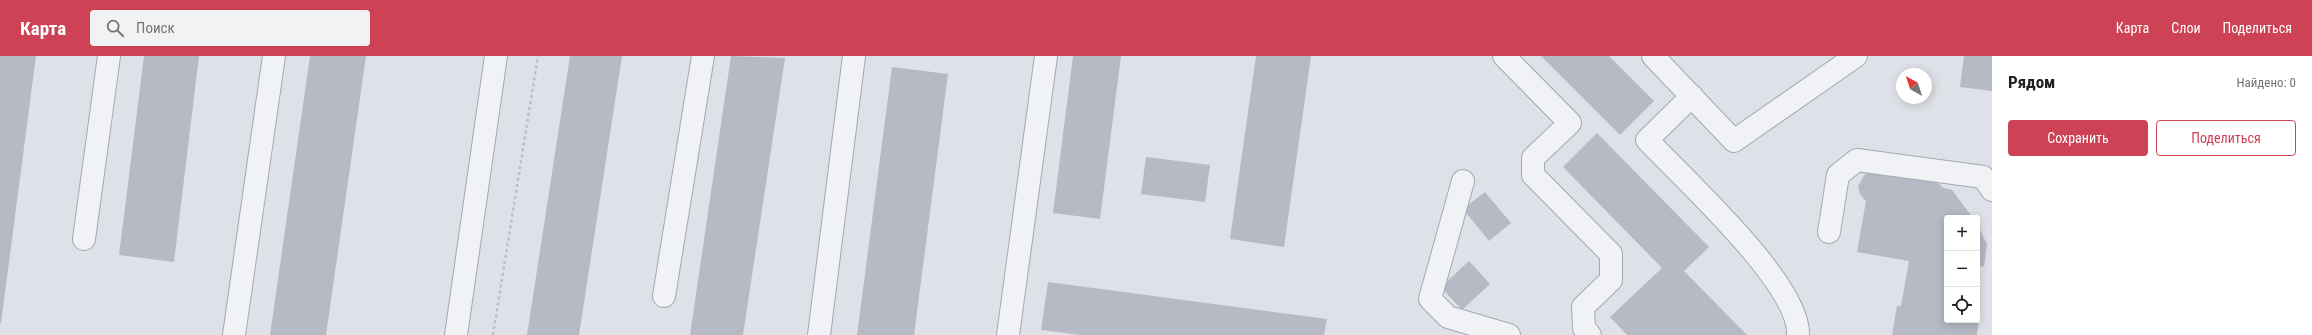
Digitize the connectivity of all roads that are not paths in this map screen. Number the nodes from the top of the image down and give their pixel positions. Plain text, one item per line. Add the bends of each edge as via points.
1 (109, 56) edge
2 (274, 56) edge
3 (496, 56) edge
4 (703, 56) edge
5 (854, 56) edge
6 (1046, 56) edge
7 (1504, 56) edge
8 (1653, 56) edge
9 (1856, 56) edge
10 (1692, 96) junction
11 (1463, 181) dead end
12 (1992, 190) edge
13 (1829, 232) dead end
14 (84, 239) dead end
15 (664, 296) dead end
16 (234, 335) edge
17 (456, 335) edge
18 (819, 335) edge
19 (1008, 335) edge
20 (1509, 335) edge
21 (1590, 335) edge
22 (1798, 335) edge

1 - 14 street
2 - 16 street
3 - 17 street
4 - 15 street
5 - 18 street
6 - 19 street
7 - 21 street via 1570,122 1533,158 1533,175 1611,254 1611,280 1583,306 1584,328
8 - 10 street
9 - 10 street via 1734,141
10 - 22 street via 1647,140 1761,259 1785,294 1798,328
11 - 20 street via 1430,299 1448,317
12 - 13 street via 1983,177 1857,160 1838,175

